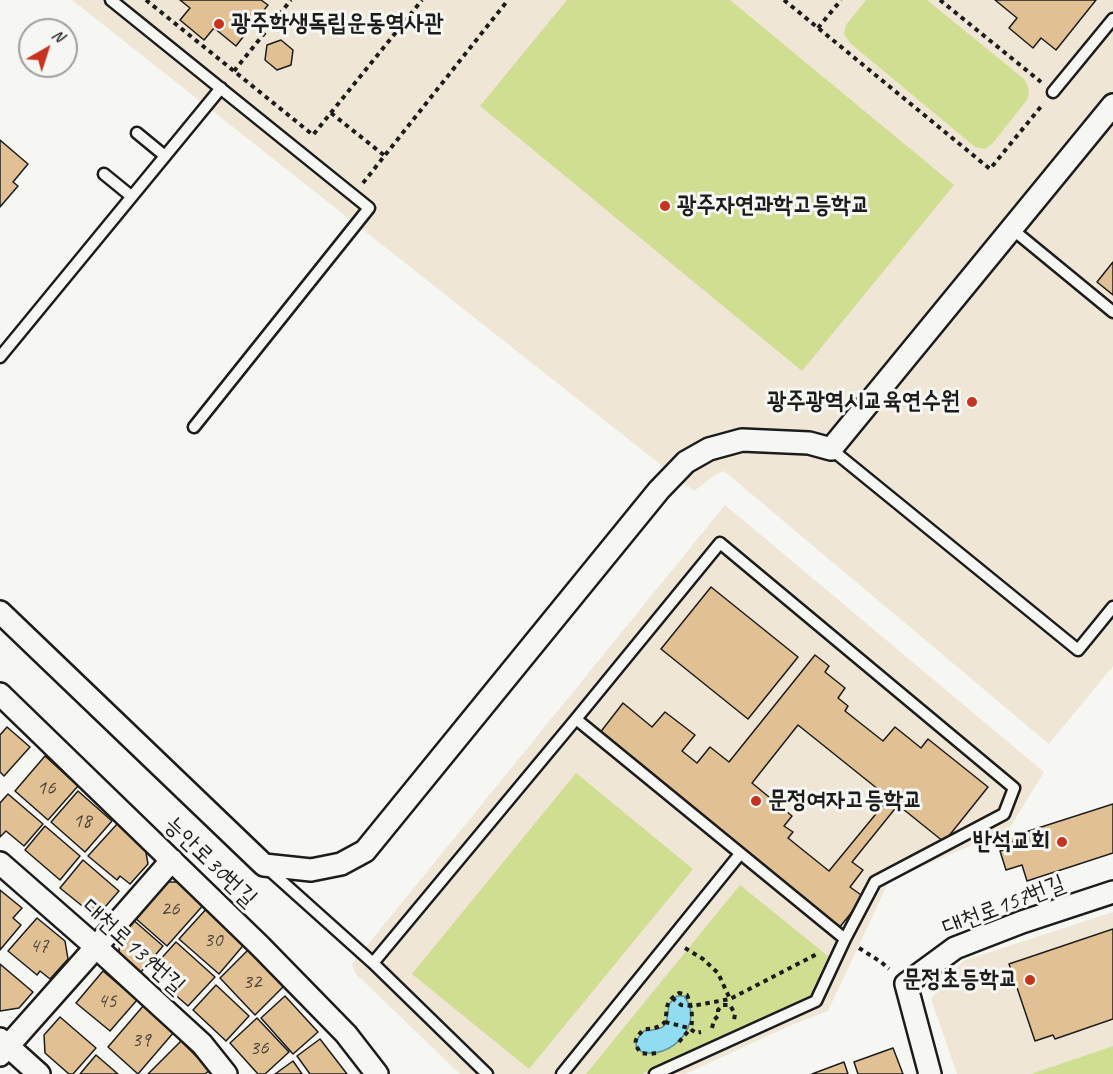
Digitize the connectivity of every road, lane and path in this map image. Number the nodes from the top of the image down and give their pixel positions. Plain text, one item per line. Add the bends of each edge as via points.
1 (111, 0) edge
2 (146, 0) edge
3 (291, 0) edge
4 (422, 0) edge
5 (508, 0) edge
6 (784, 0) edge
7 (841, 0) edge
8 (940, 0) edge
9 (1113, 19) edge
10 (818, 28) junction
11 (234, 71) junction
12 (221, 88) junction
13 (1053, 92) junction
14 (1113, 105) edge
15 (331, 113) junction
16 (137, 133) dead end
17 (165, 156) junction
18 (385, 156) junction
19 (104, 174) dead end
20 (354, 195) junction
21 (131, 196) junction
22 (1012, 229) junction
23 (1113, 312) edge
24 (0, 357) edge
25 (194, 427) dead end
26 (831, 449) junction
27 (1113, 607) edge
28 (0, 612) edge
29 (0, 694) edge
30 (576, 719) junction
31 (740, 854) junction
32 (172, 860) junction
33 (0, 863) edge
34 (264, 865) junction
35 (1113, 892) edge
36 (845, 939) junction
37 (670, 940) junction
38 (96, 947) junction
39 (373, 963) junction
40 (906, 984) junction
41 (672, 998) junction
42 (730, 999) junction
43 (692, 1006) junction
44 (665, 1022) junction
45 (731, 1023) dead end
46 (712, 1028) junction
47 (690, 1029) junction
48 (715, 1033) dead end
49 (3, 1046) edge
50 (673, 1046) dead end
51 (664, 1052) dead end
52 (39, 1074) edge
53 (226, 1074) edge
54 (377, 1074) edge
55 (487, 1074) edge
56 (562, 1074) edge
57 (655, 1074) edge
58 (930, 1074) edge

1 - 12 lane
2 - 11 path
3 - 11 path
4 - 15 path
5 - 18 path
6 - 10 path
7 - 10 path
8 - 13 path
9 - 13 lane
10 - 13 path via 990,169
11 - 15 path via 313,135
12 - 17 lane
12 - 20 lane
14 - 22 street
15 - 18 path
16 - 17 lane
17 - 21 lane
18 - 20 path
19 - 21 lane
20 - 25 lane via 369,208
21 - 24 lane
22 - 23 lane
22 - 26 street
26 - 27 lane via 1078,650
26 - 34 street via 809,443 742,440 709,449 686,462 364,851 341,864 310,870
28 - 34 street
29 - 32 street, 능안로30번길
30 - 31 lane
30 - 36 lane via 720,543 1014,788 1004,814 875,882
30 - 39 lane
31 - 36 lane
31 - 37 lane
32 - 38 street
32 - 54 street, 능안로30번길 via 346,1034
33 - 38 street, 대천로139번길
34 - 39 lane
35 - 40 street, 대천로157번길 via 955,948
36 - 40 path
36 - 42 path
36 - 57 lane via 816,1001
37 - 42 path via 703,959 718,973
37 - 56 lane
38 - 49 street
38 - 53 street, 대천로139번길 via 202,1044
39 - 55 lane
40 - 58 street
41 - 43 path via 681,1005
41 - 43 path via 679,993 687,995
41 - 44 path via 666,1005
42 - 43 path
43 - 47 path
44 - 47 path
44 - 51 path via 644,1029 635,1040 641,1053
45 - 46 path via 735,1014 730,1005 723,1005
46 - 47 path via 696,1033
46 - 48 path
47 - 50 path
49 - 52 street

